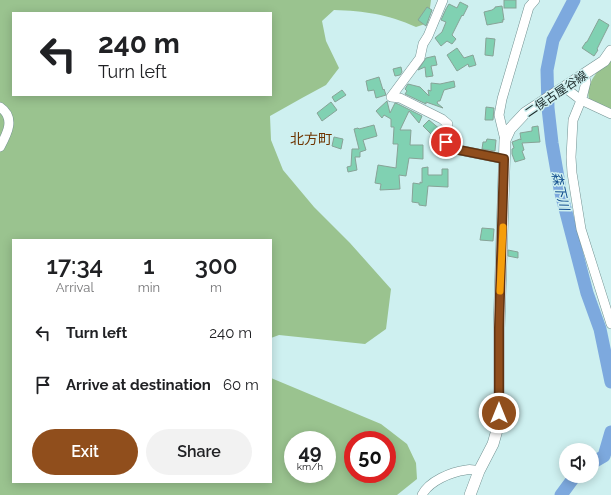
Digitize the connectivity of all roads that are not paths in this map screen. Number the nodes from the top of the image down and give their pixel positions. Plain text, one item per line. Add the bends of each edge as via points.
1 (443, 0) edge
2 (535, 0) edge
3 (611, 51) edge
4 (584, 74) junction
5 (564, 87) junction
6 (581, 100) junction
7 (0, 107) edge
8 (611, 114) edge
9 (505, 140) junction
10 (0, 147) edge
11 (504, 159) junction
12 (611, 324) edge
13 (479, 471) junction
14 (422, 495) edge
15 (470, 495) edge

1 - 11 street via 423,44 420,58 391,97 400,98 448,124 446,142 449,150
2 - 9 street via 529,7 502,99 500,115
3 - 4 main road, 二俣古屋谷線 via 604,61
4 - 5 main road, 二俣古屋谷線
4 - 6 street via 586,82
5 - 6 street
5 - 9 main road, 二俣古屋谷線 via 525,113 510,128
6 - 8 street
6 - 12 street via 573,120 572,134 571,157 575,193 581,229
7 - 10 street via 6,111 9,119 8,132
9 - 11 main road, 二俣古屋谷線
11 - 13 main road, 二俣古屋谷線 via 499,413 493,444
13 - 14 street via 468,469 443,477 425,489
13 - 15 main road, 二俣古屋谷線

